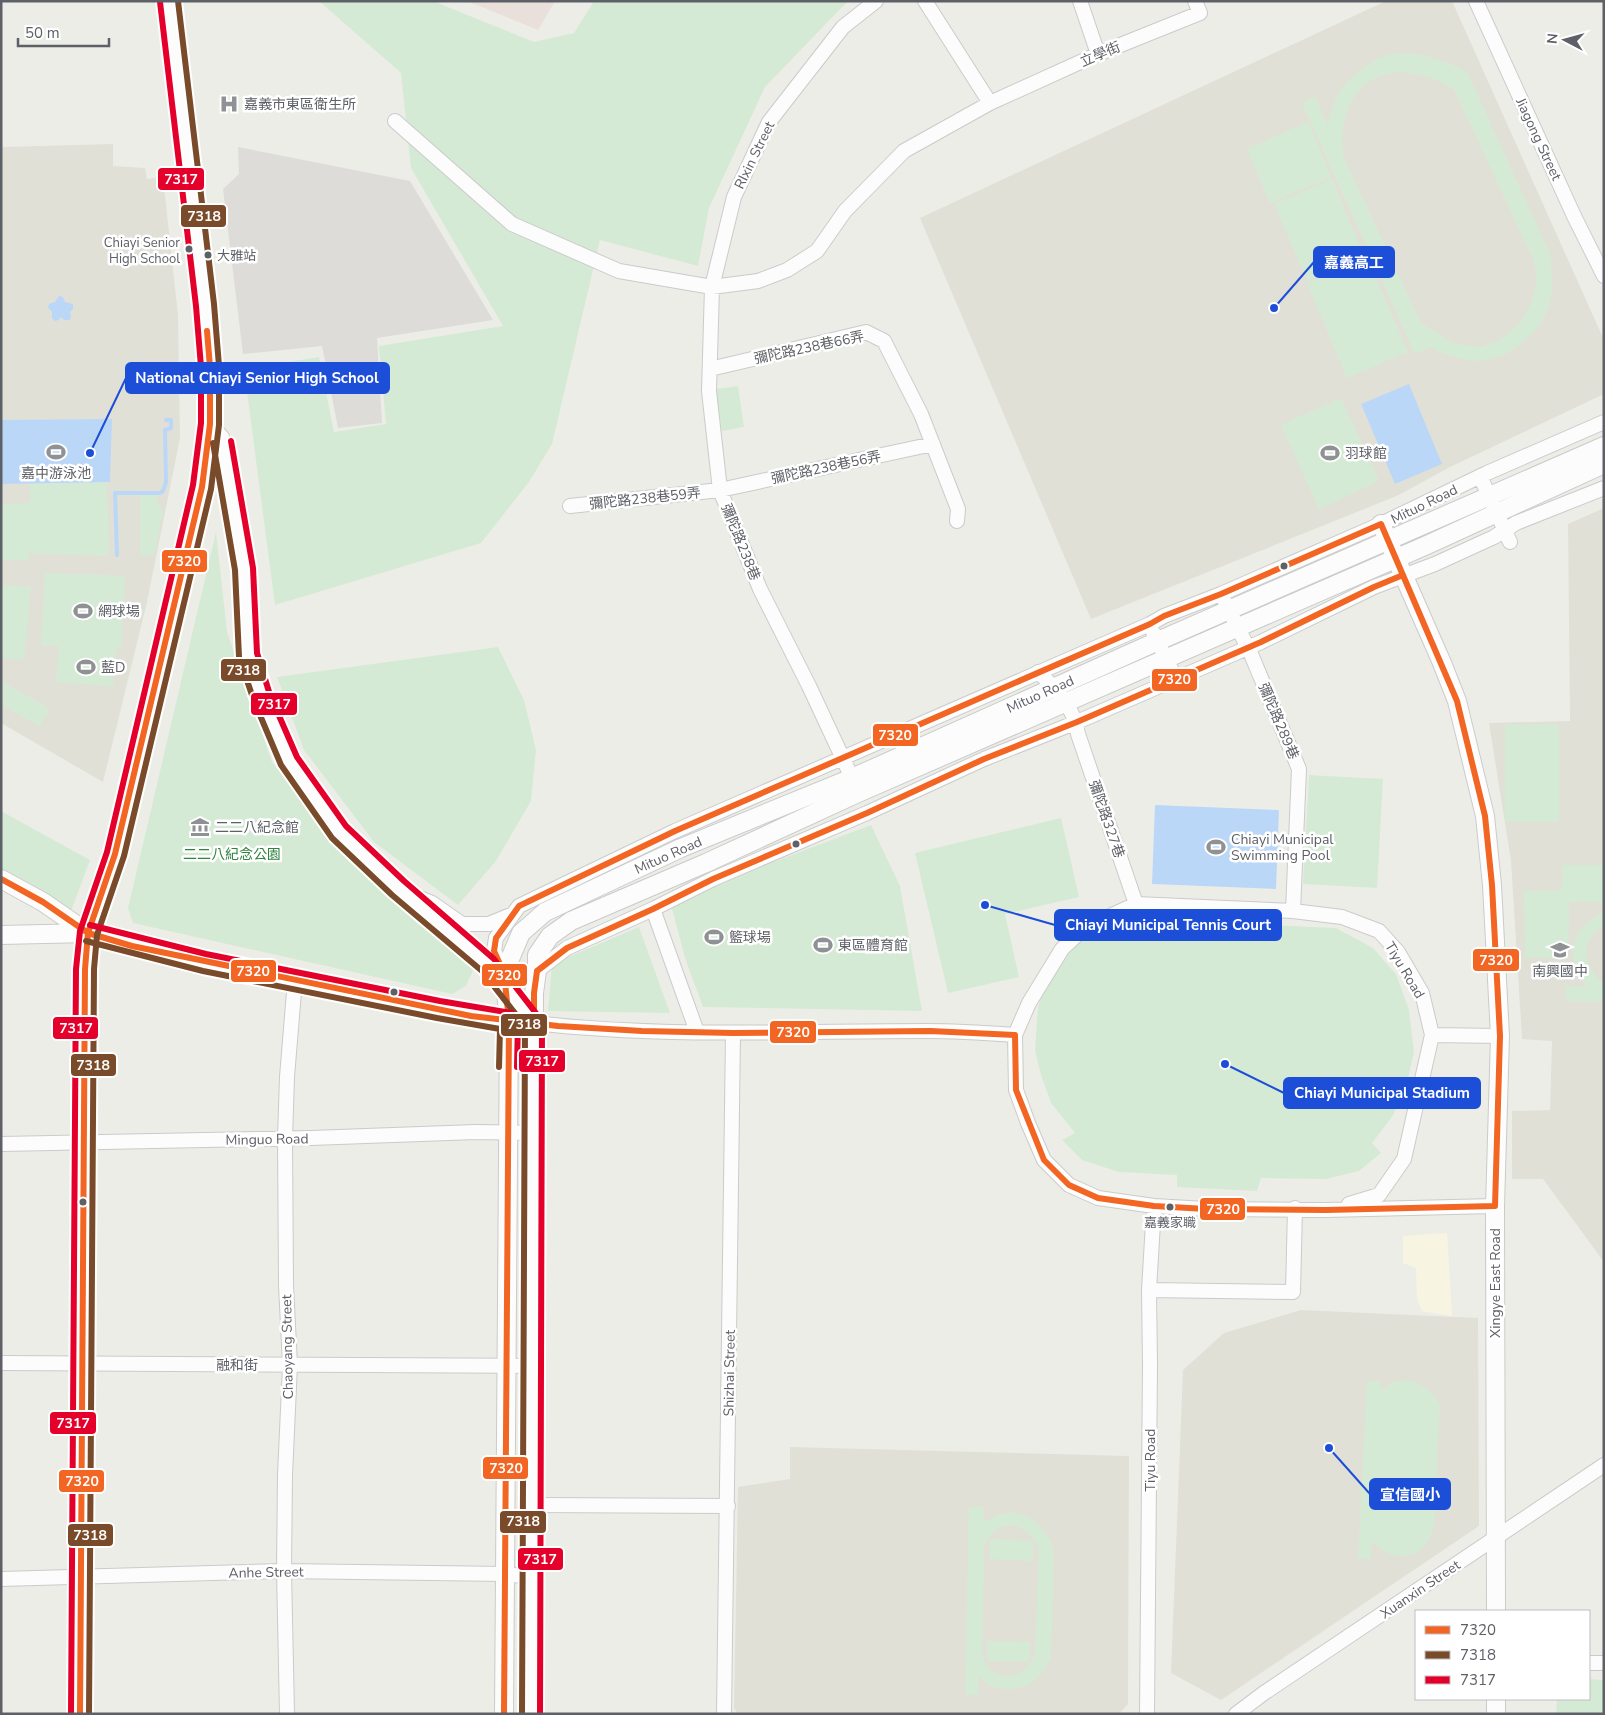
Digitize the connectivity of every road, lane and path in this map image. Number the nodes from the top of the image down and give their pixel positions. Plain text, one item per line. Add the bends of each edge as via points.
1 (169, 1) edge
2 (876, 1) edge
3 (926, 1) edge
4 (1080, 1) edge
5 (1194, 1) edge
6 (1476, 1) edge
7 (1098, 54) junction
8 (990, 103) junction
9 (395, 121) dead end
10 (1604, 276) edge
11 (712, 286) junction
12 (710, 369) junction
13 (1604, 422) edge
14 (210, 424) junction
15 (933, 444) junction
16 (1604, 446) edge
17 (1604, 464) edge
18 (1480, 476) junction
19 (1604, 488) edge
20 (720, 490) junction
21 (1493, 504) junction
22 (570, 506) dead end
23 (957, 521) dead end
24 (1385, 532) junction
25 (1508, 536) junction
26 (1396, 558) junction
27 (1404, 575) junction
28 (1221, 594) junction
29 (1229, 611) junction
30 (1150, 624) junction
31 (1238, 627) junction
32 (1158, 641) junction
33 (1250, 651) junction
34 (1166, 658) junction
35 (1038, 672) junction
36 (1176, 679) junction
37 (1055, 687) junction
38 (1066, 704) junction
39 (1077, 728) junction
40 (842, 758) junction
41 (852, 778) junction
42 (1, 879) edge
43 (398, 888) junction
44 (1136, 904) junction
45 (653, 909) junction
46 (1293, 911) junction
47 (513, 913) junction
48 (88, 933) junction
49 (1, 935) edge
50 (537, 971) junction
51 (295, 980) junction
52 (505, 980) junction
53 (509, 1021) junction
54 (534, 1023) junction
55 (697, 1032) junction
56 (733, 1032) junction
57 (1014, 1034) junction
58 (1432, 1035) junction
59 (1500, 1036) junction
60 (508, 1133) junction
61 (534, 1133) junction
62 (286, 1138) junction
63 (84, 1143) junction
64 (1, 1144) edge
65 (1154, 1206) junction
66 (1495, 1206) junction
67 (1295, 1208) junction
68 (1326, 1210) junction
69 (1149, 1290) junction
70 (1, 1363) edge
71 (82, 1364) junction
72 (290, 1365) junction
73 (506, 1366) junction
74 (532, 1366) junction
75 (1604, 1465) edge
76 (532, 1504) junction
77 (728, 1506) junction
78 (1496, 1537) junction
79 (284, 1571) junction
80 (505, 1574) junction
81 (531, 1577) junction
82 (81, 1578) junction
83 (1, 1579) edge
84 (1496, 1610) edge
85 (1590, 1663) edge
86 (1604, 1663) edge
87 (1496, 1700) edge
88 (80, 1714) edge
89 (287, 1714) edge
90 (504, 1714) edge
91 (531, 1714) edge
92 (724, 1714) edge
93 (1147, 1714) edge
94 (1236, 1714) edge
95 (1496, 1714) edge

1 - 14 main road via 205,305
2 - 11 street, RIxin Street via 843,27 768,122 734,197
3 - 8 street
4 - 7 street
5 - 7 street, 立學街 via 1200,13
6 - 10 street, Jiagong Street
7 - 8 street, 立學街
8 - 11 street via 904,151 845,211 817,251 787,270 758,281
9 - 11 street via 512,224 619,271
11 - 12 street, 彌陀路238巷
12 - 15 street, 彌陀路238巷66弄 via 866,332 884,341
12 - 20 street, 彌陀路238巷 via 709,391
13 - 18 street, Mituo Road
14 - 43 street via 222,437 244,569 248,655 262,698 289,761 339,832
14 - 48 main road via 202,487 117,844
15 - 20 street, 彌陀路238巷56弄
15 - 23 street, 彌陀路238巷66弄 via 958,509
16 - 21 street, Mituo Road
17 - 21 street, Mituo Road
18 - 21 street
18 - 24 street, Mituo Road
19 - 25 street via 1516,523
20 - 22 street, 彌陀路238巷59弄
20 - 40 street, 彌陀路238巷 via 760,588
21 - 24 street, Mituo Road
21 - 25 street
21 - 26 street, Mituo Road
24 - 26 street, Xingye East Road
24 - 28 street, Mituo Road
24 - 29 street, Mituo Road
25 - 27 street via 1494,537
26 - 27 street, Xingye East Road
26 - 31 street, Mituo Road
27 - 33 street via 1374,587
27 - 59 street, Xingye East Road via 1457,701 1485,816
28 - 29 street, 彌陀路289巷
28 - 30 street, Mituo Road
29 - 31 street, 彌陀路289巷
29 - 32 street, Mituo Road
30 - 32 street
30 - 35 street, Mituo Road
31 - 33 street, 彌陀路289巷
31 - 34 street, Mituo Road
32 - 34 street
32 - 37 street, Mituo Road
33 - 36 street
33 - 46 street, 彌陀路289巷 via 1299,769
34 - 36 street
34 - 38 street, Mituo Road
35 - 37 street, 彌陀路327巷
35 - 40 street, Mituo Road
36 - 39 street
37 - 38 street, 彌陀路327巷
37 - 41 street, Mituo Road
38 - 39 street, 彌陀路327巷
38 - 50 street, Mituo Road via 571,921 550,936 537,955
39 - 44 street, 彌陀路327巷
39 - 45 street via 984,759 713,879
40 - 41 street, 彌陀路238巷
40 - 47 street, Mituo Road via 606,863 518,906
41 - 52 street, Mituo Road via 681,848 545,912 521,934
42 - 48 street via 43,902
43 - 47 street via 432,903 462,924 489,924
43 - 52 street
44 - 46 street, Tiyu Road
44 - 57 street, Tiyu Road via 1081,931 1062,949
45 - 50 street via 567,948
45 - 55 street
46 - 58 street, Tiyu Road via 1342,917 1379,930 1398,952 1422,993
47 - 52 street, Mituo Road via 496,938 494,952
48 - 49 street
48 - 51 street via 132,946
48 - 63 main road
50 - 54 street, Mituo Road
51 - 53 street
51 - 62 street, Chaoyang Street
52 - 53 street, Mituo Road
52 - 54 street
53 - 54 street
53 - 60 street, Mituo Road
54 - 55 street
54 - 61 street, Mituo Road
55 - 56 street
56 - 57 street
56 - 77 street, Shizhai Street
57 - 65 street, Tiyu Road via 1016,1090 1044,1160 1069,1185 1098,1198
58 - 59 street
58 - 68 street, Tiyu Road via 1404,1159 1379,1196
59 - 66 street, Xingye East Road
60 - 61 street, Minguo Road
60 - 62 street, Minguo Road
60 - 73 street, Mituo Road
61 - 74 street, Mituo Road
62 - 63 street, Minguo Road
62 - 72 street, Chaoyang Street
63 - 64 street, Minguo Road
63 - 71 main road
65 - 67 street, Tiyu Road
65 - 69 street, Tiyu Road
66 - 68 street, Tiyu Road
66 - 78 street, Xingye East Road
67 - 68 street, Tiyu Road
67 - 69 street via 1293,1292
69 - 93 street, Tiyu Road
70 - 71 street, 融和街
71 - 72 street, 融和街
71 - 82 main road
72 - 73 street, 融和街
72 - 79 street, Chaoyang Street
73 - 74 street, 融和街
73 - 80 street, Mituo Road
74 - 76 street, Mituo Road
75 - 78 street, Xuanxin Street
76 - 77 street
76 - 81 street, Mituo Road
77 - 92 street, Shizhai Street
78 - 84 street, Xingye East Road
78 - 94 street, Xuanxin Street
79 - 80 street, Anhe Street
79 - 82 street, Anhe Street
79 - 89 street, Chaoyang Street
80 - 81 street, Anhe Street
80 - 90 street, Mituo Road
81 - 91 street, Mituo Road
82 - 83 street, Anhe Street
82 - 88 main road
85 - 86 street
87 - 95 street

